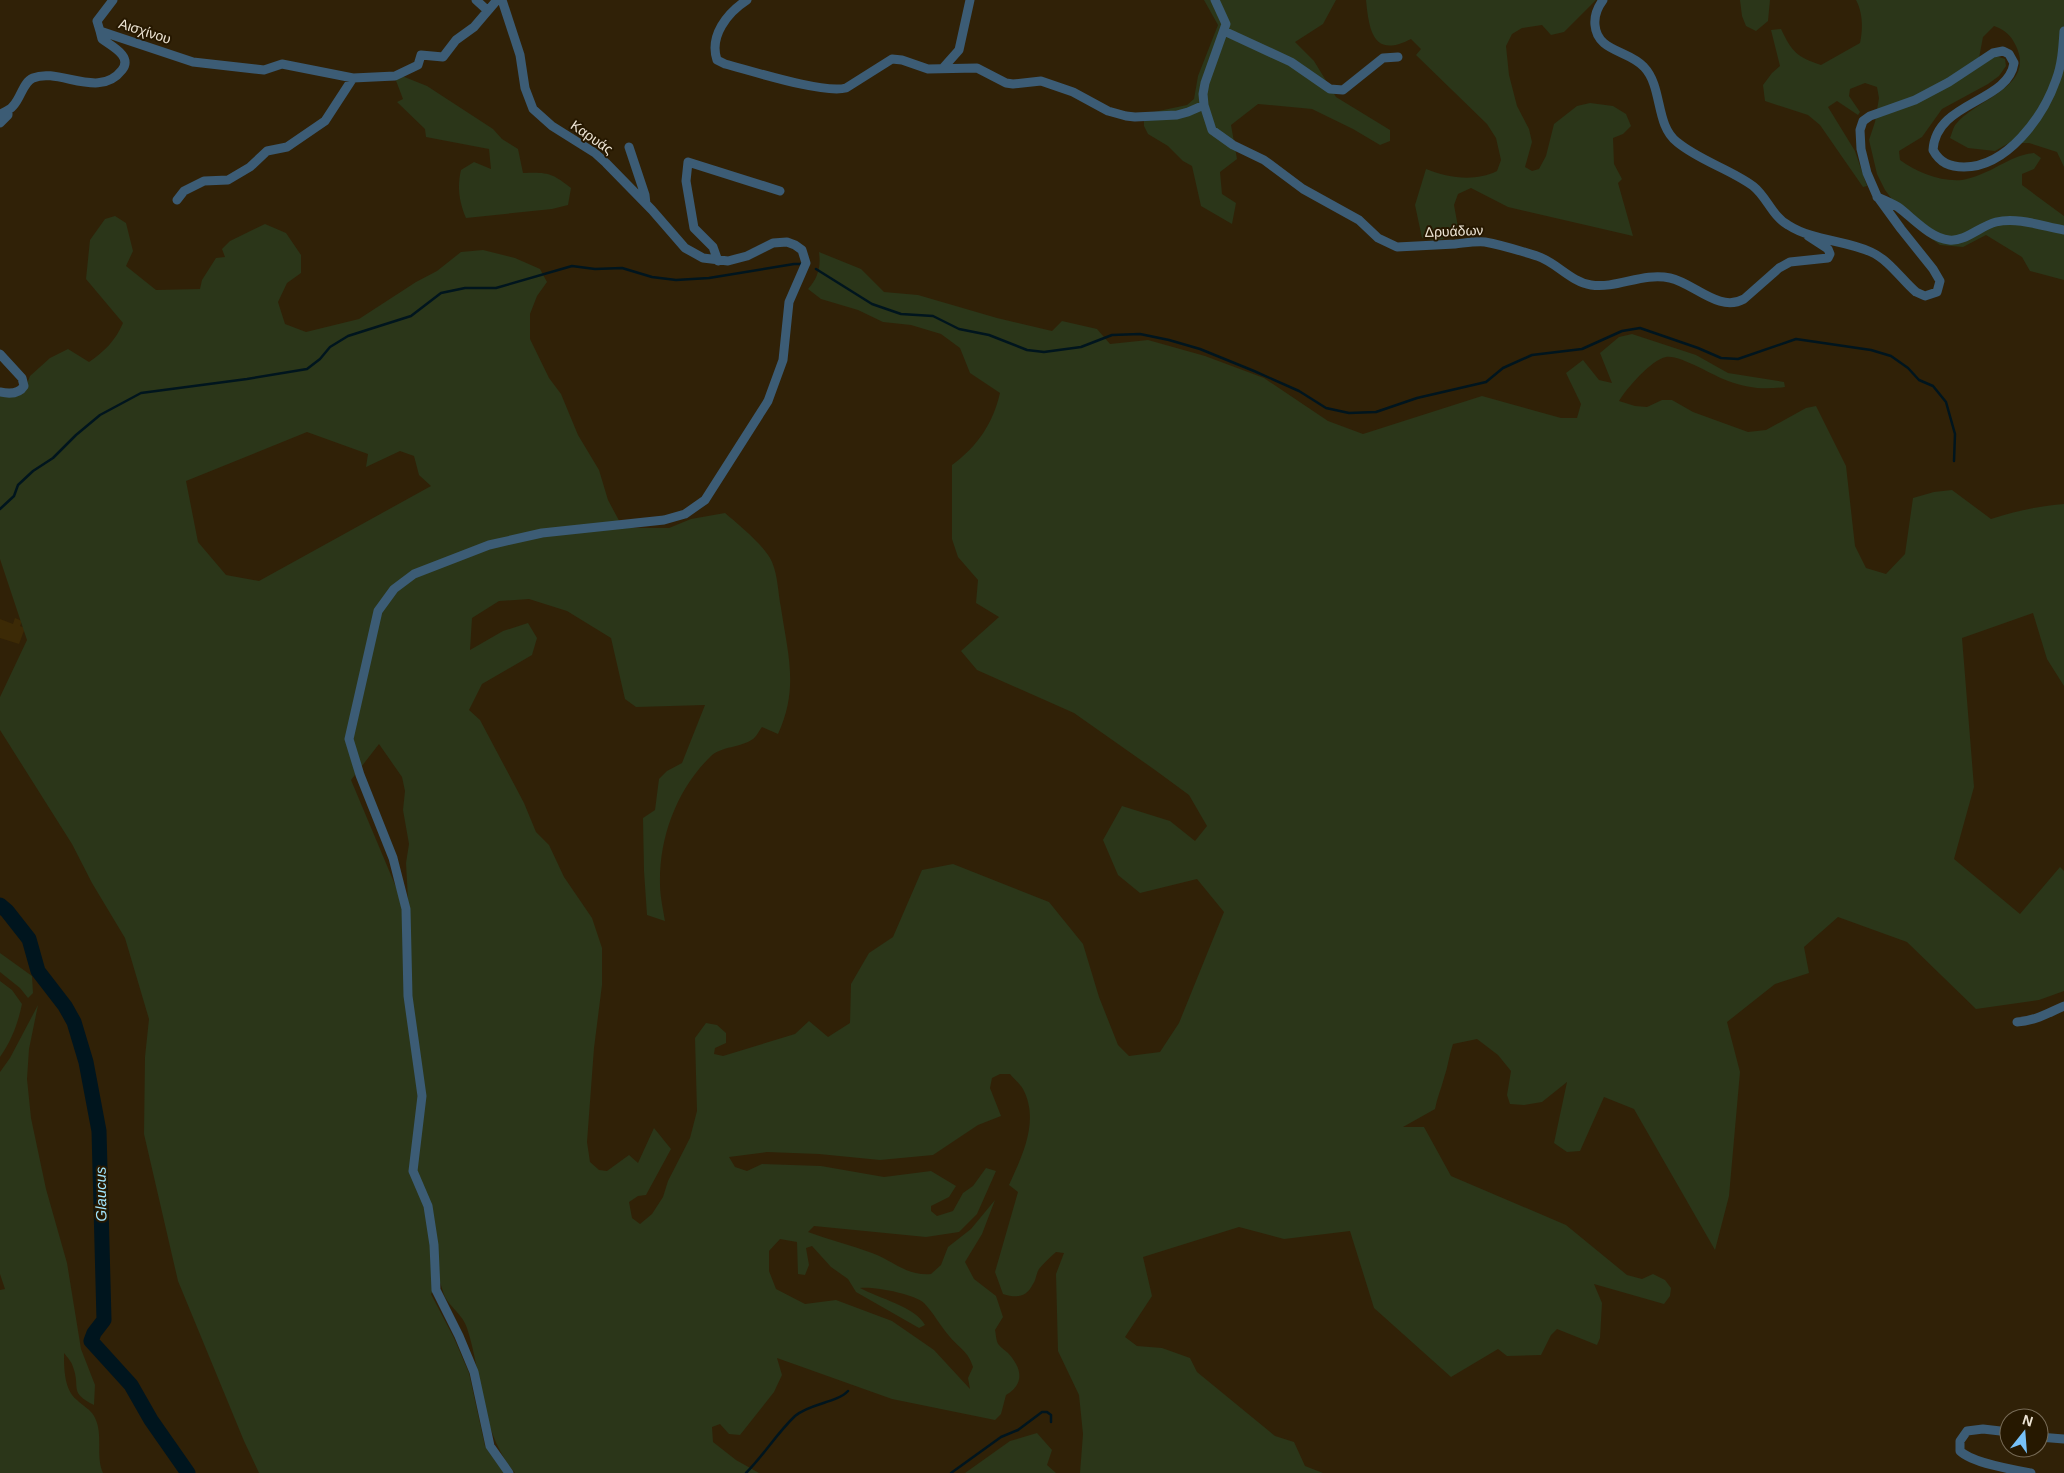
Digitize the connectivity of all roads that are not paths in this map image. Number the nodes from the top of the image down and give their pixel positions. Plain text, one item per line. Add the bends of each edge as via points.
1 (113, 0) edge
2 (476, 0) edge
3 (497, 0) edge
4 (502, 0) edge
5 (747, 0) edge
6 (970, 0) edge
7 (1215, 0) edge
8 (1603, 0) edge
9 (487, 10) junction
10 (100, 31) junction
11 (1224, 31) junction
12 (2064, 31) edge
13 (1398, 58) dead end
14 (943, 68) junction
15 (352, 78) junction
16 (1204, 105) junction
17 (4, 112) edge
18 (0, 123) edge
19 (629, 147) dead end
20 (780, 191) dead end
21 (1877, 196) junction
22 (177, 200) dead end
23 (646, 204) junction
24 (2064, 230) edge
25 (1802, 232) junction
26 (718, 261) junction
27 (0, 354) edge
28 (0, 392) edge
29 (2064, 1006) edge
30 (2017, 1022) dead end
31 (1999, 1431) edge
32 (2049, 1438) edge
33 (2064, 1439) edge
34 (510, 1473) edge
35 (2031, 1473) edge

1 - 10 street, Αισχίνου via 97,21
2 - 9 street
3 - 9 street
4 - 23 street, Καρυάς via 520,55 525,88 534,109 552,126 600,158
5 - 14 street via 729,16 715,39 717,60 725,64 838,90 859,82 892,59 928,69
6 - 14 street via 960,50
7 - 11 street via 1224,17
8 - 25 street via 1596,12 1595,23 1600,40 1648,72 1666,125 1676,142 1746,181 1761,193 1782,221
9 - 15 street, Αισχίνου via 443,57 421,55 418,65 395,76
10 - 15 street, Αισχίνου via 193,62 264,70 282,64
10 - 17 street via 102,39 123,54 126,63 115,78 92,84 35,77 28,82 15,104
11 - 13 street via 1291,62 1330,89 1343,90 1383,58
11 - 16 street, Δρυάδων via 1204,83
12 - 21 street via 2057,79 2048,99 2012,148 1997,159 1957,167 1948,165 1933,150 1937,134 1951,116 2008,78 2014,62 2003,51 1993,53 1915,100 1863,121 1861,150
14 - 16 street via 977,68 1013,84 1041,81 1126,116 1177,115
15 - 22 street via 325,121 287,147 267,151 250,167 228,180 204,181 184,190
16 - 25 street, Δρυάδων via 1208,122 1216,133 1264,160 1303,189 1359,220 1378,238 1398,247 1485,242 1539,257 1588,285 1613,285 1658,276 1672,278 1730,303 1744,299 1778,268 1790,262 1828,258 1828,249
17 - 18 street via 8,115
19 - 23 street
20 - 26 street via 688,162 686,181 694,228 713,247
21 - 24 street via 1940,237 1950,240 1998,222 2023,222
21 - 25 street via 1933,269 1940,281 1937,292 1925,296 1916,292 1874,253
23 - 26 street, Καρυάς via 687,250
26 - 34 street via 743,258 770,244 784,242 799,248 806,261 789,302 783,360 768,401 705,500 685,514 664,520 542,533 489,545 404,580 378,611 349,739 360,776 393,858 406,909 408,996 422,1096 413,1171 428,1206 436,1290 474,1372 490,1446
27 - 28 street via 22,378 24,386 14,392
29 - 30 street via 2043,1016
31 - 35 street via 1967,1432 1960,1441 1960,1451 1978,1460
32 - 33 street

